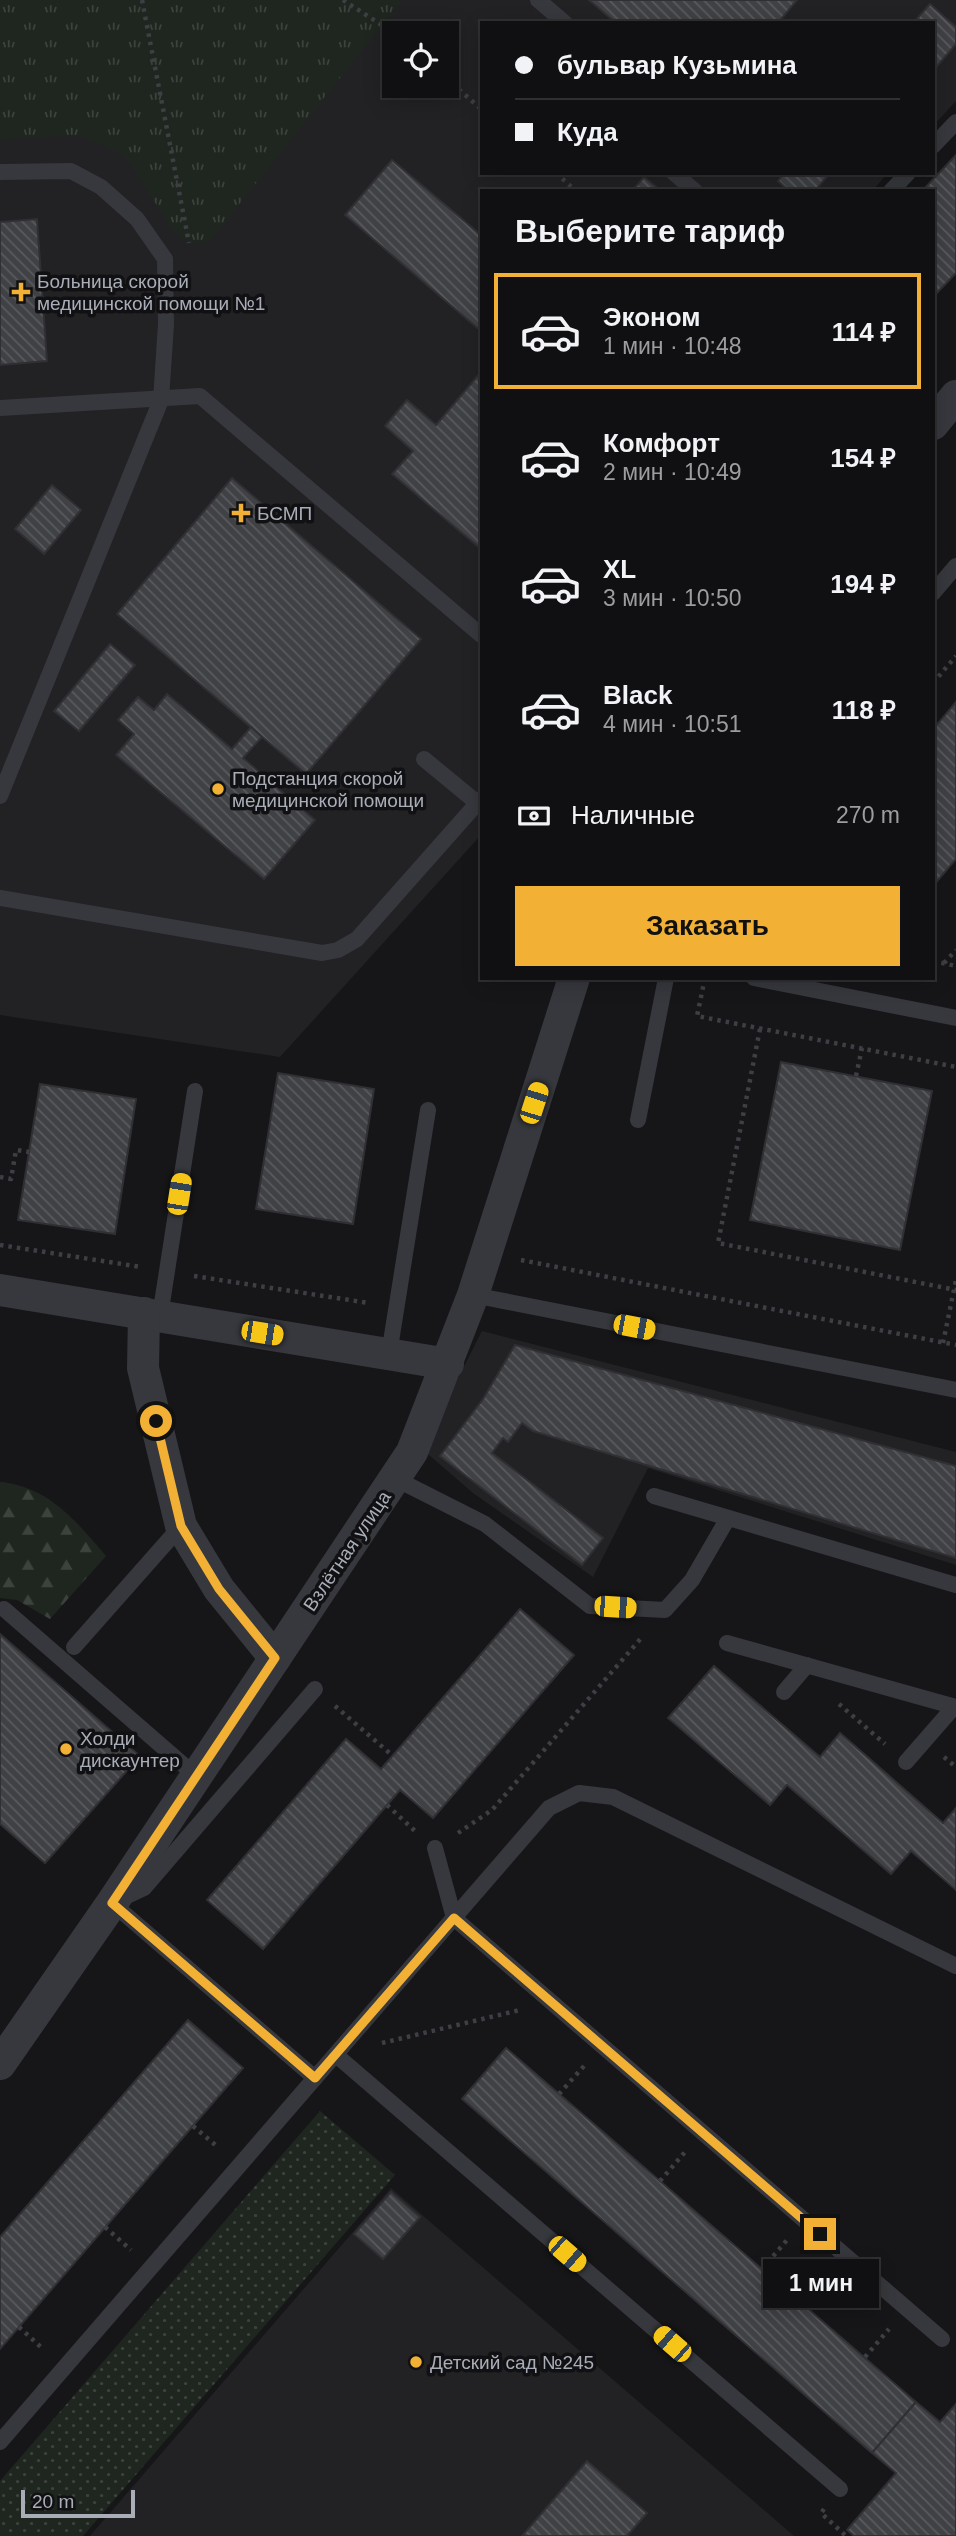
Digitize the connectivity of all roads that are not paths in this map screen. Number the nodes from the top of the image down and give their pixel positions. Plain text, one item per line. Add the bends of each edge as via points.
1 (538, 0) edge
2 (563, 21) edge
3 (956, 122) edge
4 (935, 144) edge
5 (0, 172) edge
6 (676, 175) edge
7 (906, 175) edge
8 (693, 189) edge
9 (893, 189) edge
10 (956, 396) edge
11 (160, 400) junction
12 (0, 408) edge
13 (935, 422) edge
14 (956, 566) edge
15 (935, 591) edge
16 (480, 634) edge
17 (424, 759) dead end
18 (0, 796) edge
19 (480, 803) edge
20 (0, 898) edge
21 (573, 980) edge
22 (666, 980) edge
23 (764, 980) edge
24 (956, 1018) edge
25 (195, 1091) dead end
26 (428, 1110) dead end
27 (638, 1120) dead end
28 (0, 1290) edge
29 (473, 1295) junction
30 (152, 1315) junction
31 (390, 1354) junction
32 (448, 1364) junction
33 (956, 1390) edge
34 (396, 1479) junction
35 (654, 1496) dead end
36 (728, 1518) junction
37 (181, 1526) junction
38 (956, 1585) edge
39 (4, 1609) dead end
40 (727, 1643) dead end
41 (74, 1647) dead end
42 (275, 1658) junction
43 (804, 1668) junction
44 (316, 1689) road end
45 (784, 1692) dead end
46 (955, 1707) edge
47 (906, 1762) road end
48 (195, 1775) junction
49 (435, 1848) road end
50 (112, 1903) junction
51 (454, 1918) junction
52 (956, 1966) edge
53 (336, 2055) junction
54 (0, 2064) edge
55 (315, 2078) junction
56 (942, 2339) dead end
57 (0, 2442) edge
58 (840, 2489) dead end

1 - 2 lane
3 - 4 lane
5 - 11 lane via 71,172 101,187 137,219 164,259 166,324
6 - 8 lane
7 - 9 lane
10 - 13 street
11 - 12 lane
11 - 16 lane via 200,396
11 - 18 lane
14 - 15 lane
17 - 19 lane
19 - 20 lane via 356,939 338,950 322,953
21 - 29 street, Взлётная улица
22 - 27 lane
23 - 24 lane
25 - 30 lane via 167,1271
26 - 31 lane
28 - 30 street
29 - 32 street, Взлётная улица
29 - 33 lane
30 - 31 street
30 - 37 street via 143,1368
31 - 32 street
32 - 34 street, Взлётная улица
34 - 36 lane via 485,1524 590,1606 665,1610 692,1580
34 - 42 street, Взлётная улица
35 - 36 lane
36 - 38 lane
37 - 41 lane
37 - 42 street via 219,1589
39 - 48 lane
40 - 43 lane
42 - 48 street, Взлётная улица
43 - 45 lane
43 - 46 lane
44 - 50 lane via 144,1888
46 - 47 lane
48 - 50 street, Взлётная улица
49 - 51 lane
50 - 54 street, Взлётная улица
50 - 55 lane
51 - 52 lane via 549,1808 579,1793 613,1797
51 - 53 lane
51 - 56 lane
53 - 55 lane
53 - 58 lane
55 - 57 lane

